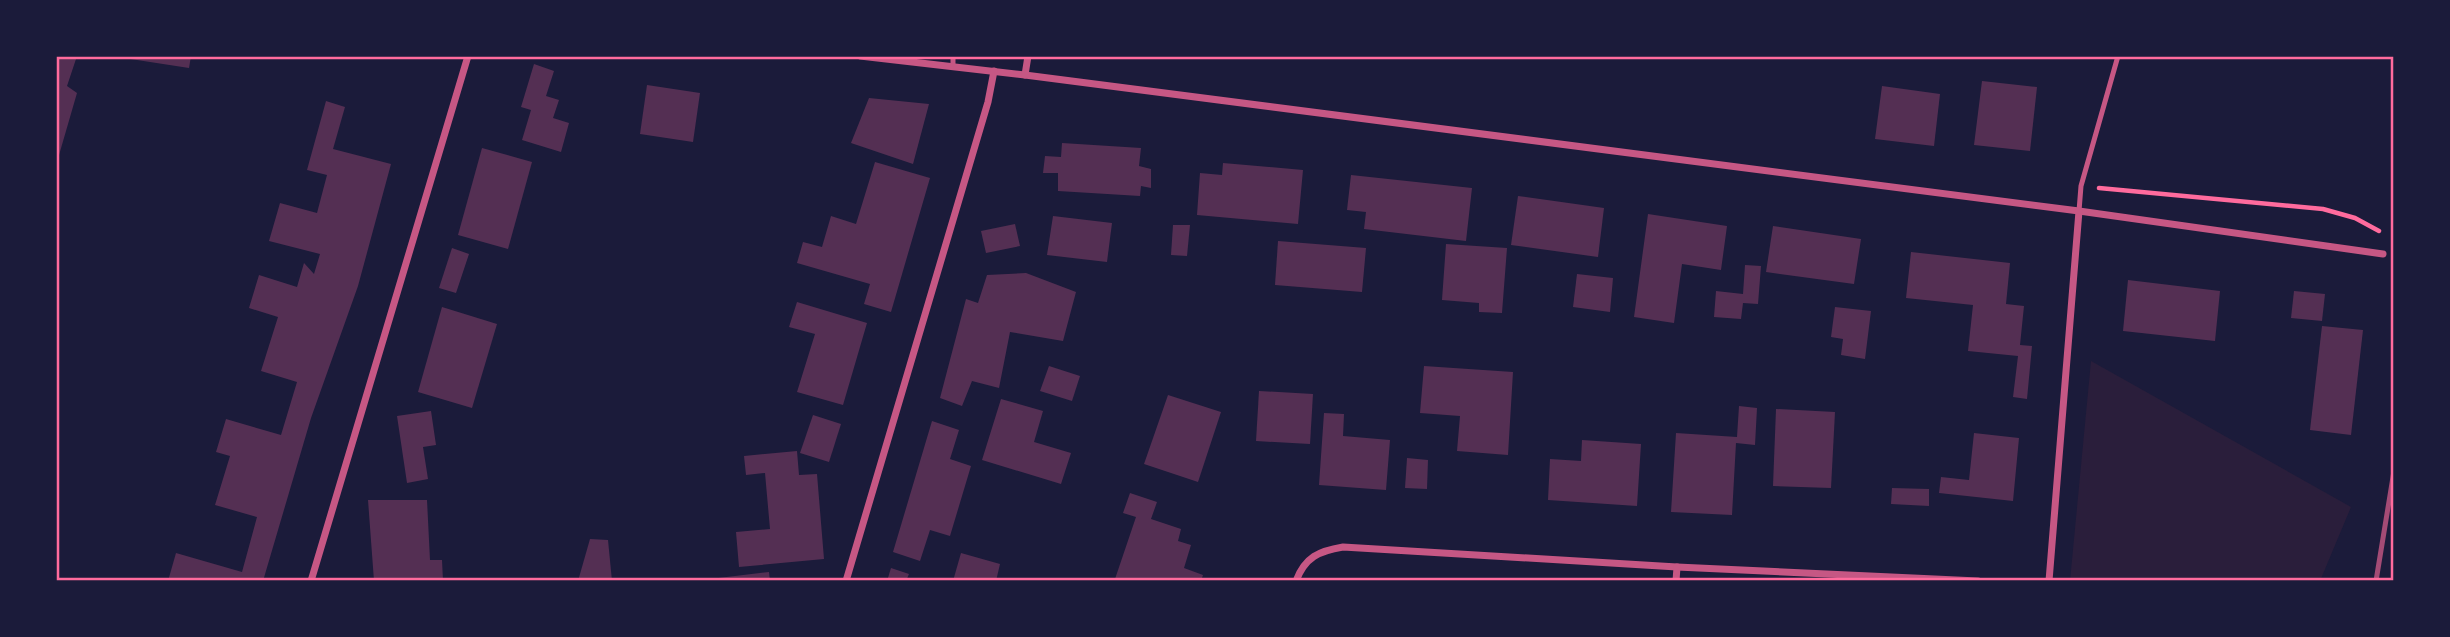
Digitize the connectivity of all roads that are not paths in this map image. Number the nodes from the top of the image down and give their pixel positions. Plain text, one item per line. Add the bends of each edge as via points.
1 (468, 56) edge
2 (860, 56) edge
3 (953, 56) edge
4 (1028, 56) edge
5 (2118, 56) edge
6 (953, 66) junction
7 (993, 71) junction
8 (1025, 75) junction
9 (2079, 211) junction
10 (2383, 254) dead end
11 (1677, 567) junction
12 (311, 581) edge
13 (846, 581) edge
14 (1296, 581) edge
15 (1676, 581) edge
16 (1978, 581) edge
17 (2049, 581) edge

1 - 12 street
2 - 6 street
3 - 6 lane
4 - 8 street
5 - 9 lane via 2081,186
6 - 7 street
7 - 8 street
7 - 13 street via 988,102
8 - 9 street
9 - 10 street
9 - 17 street
11 - 14 street via 1343,547 1320,551 1300,568
11 - 15 street
11 - 16 street

